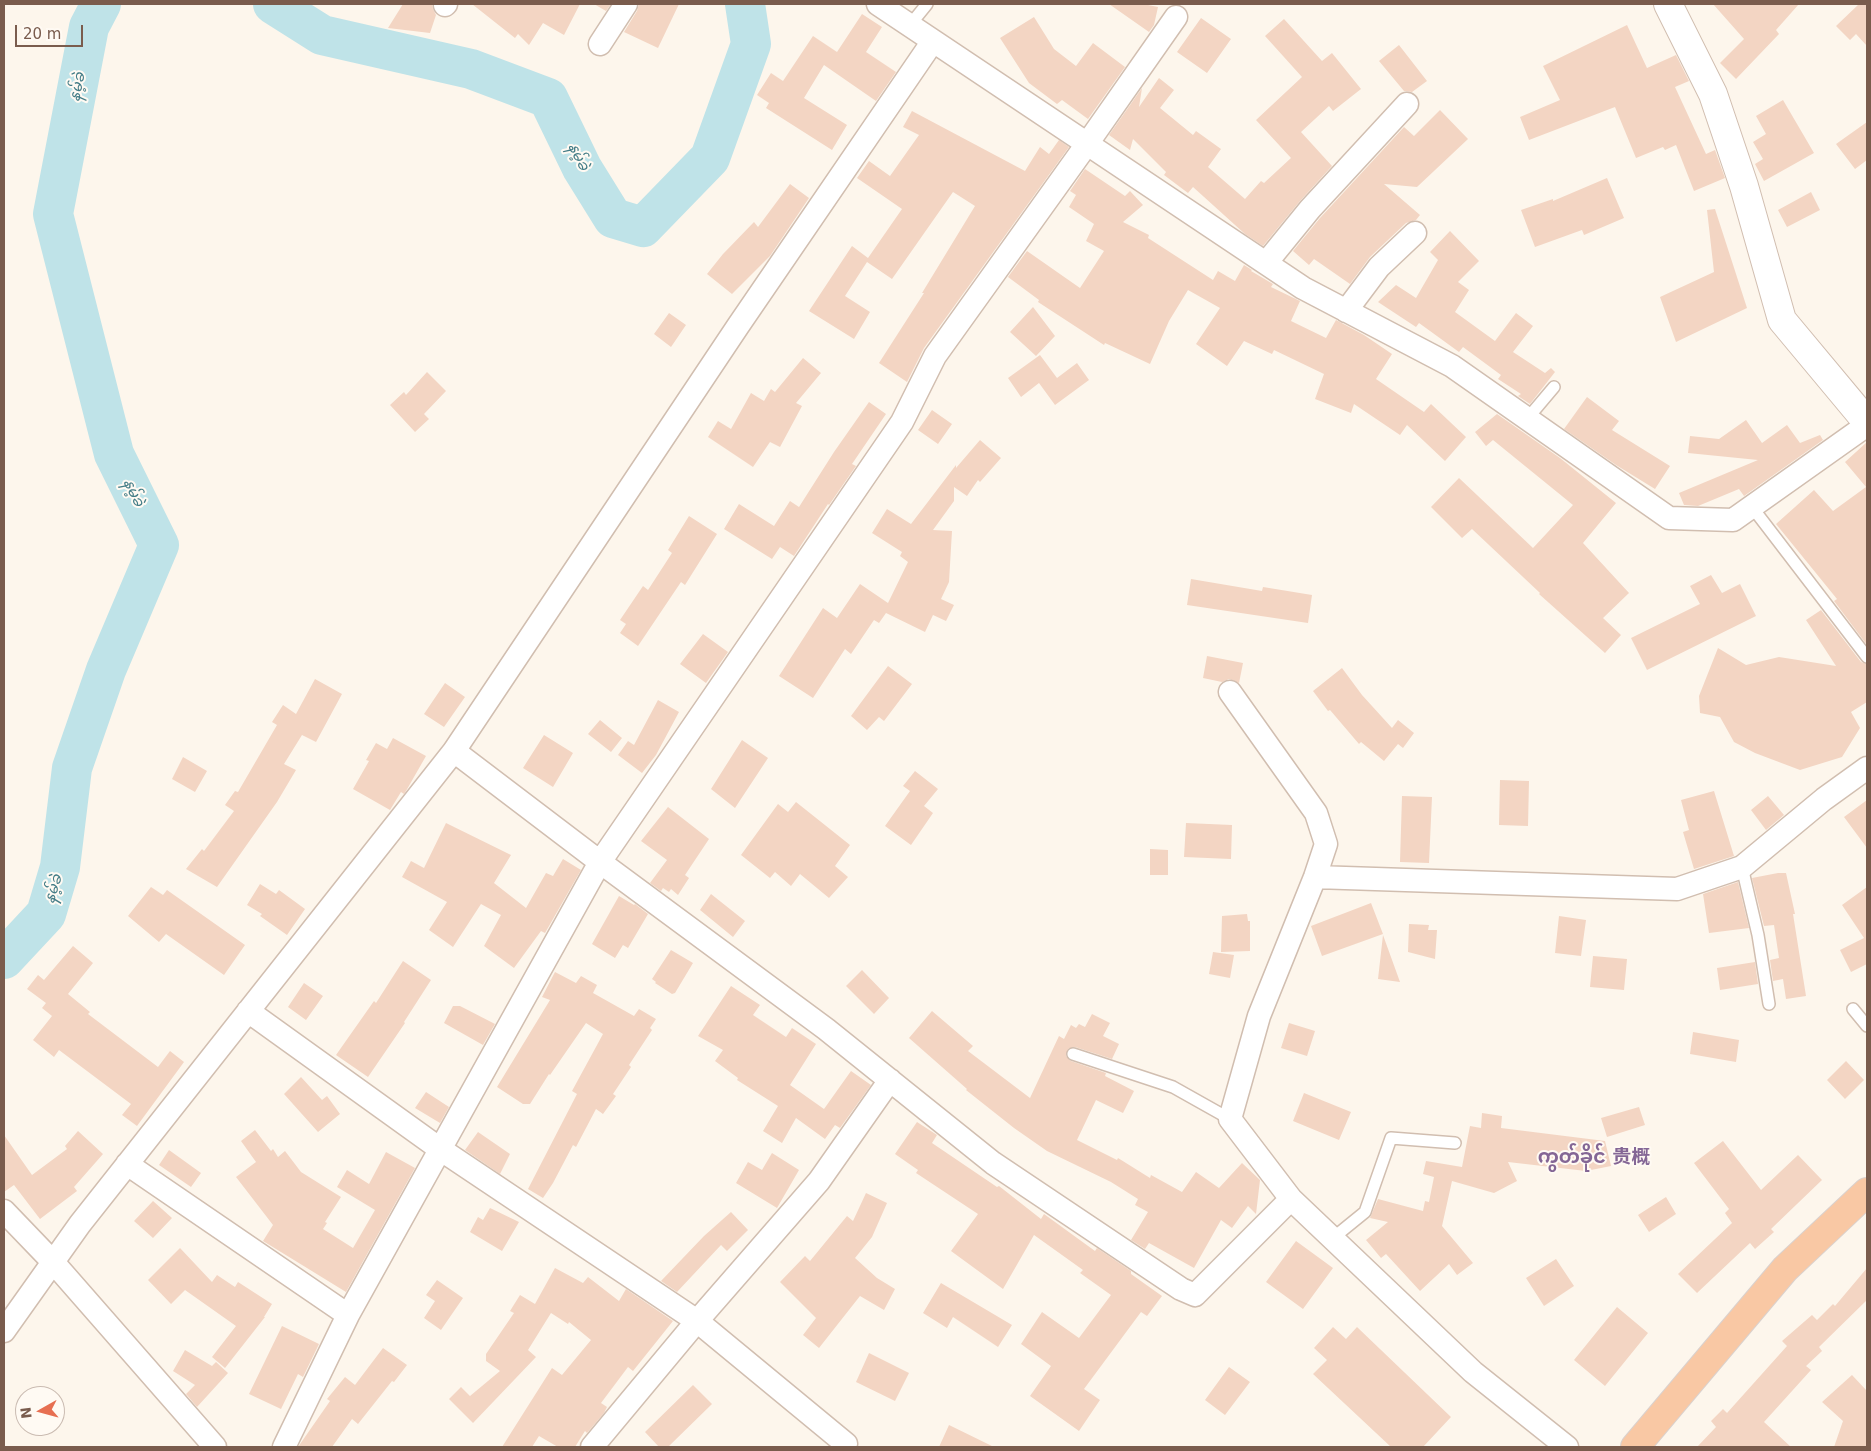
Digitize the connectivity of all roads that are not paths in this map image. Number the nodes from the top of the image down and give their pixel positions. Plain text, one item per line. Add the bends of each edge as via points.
1 (626, 4) edge
2 (878, 4) edge
3 (927, 4) edge
4 (1668, 4) edge
5 (1176, 17) dead end
6 (910, 25) junction
7 (933, 42) junction
8 (600, 44) dead end
9 (1407, 104) dead end
10 (1087, 144) junction
11 (1415, 233) dead end
12 (1266, 264) junction
13 (1346, 311) junction
14 (1554, 386) dead end
15 (1527, 419) junction
16 (1867, 423) edge
17 (1752, 507) junction
18 (1867, 658) edge
19 (1230, 692) dead end
20 (454, 751) junction
21 (1867, 768) edge
22 (600, 862) junction
23 (1742, 867) junction
24 (1315, 877) junction
25 (1769, 1004) dead end
26 (1853, 1009) dead end
27 (248, 1011) junction
28 (1867, 1026) edge
29 (1073, 1054) dead end
30 (890, 1080) junction
31 (1230, 1119) junction
32 (1455, 1143) dead end
33 (440, 1149) junction
34 (127, 1164) junction
35 (1867, 1192) edge
36 (1291, 1198) junction
37 (4, 1211) edge
38 (1333, 1238) junction
39 (53, 1262) junction
40 (348, 1315) junction
41 (697, 1322) junction
42 (4, 1331) edge
43 (846, 1444) dead end
44 (215, 1447) edge
45 (284, 1447) edge
46 (592, 1447) edge
47 (1567, 1447) edge
48 (1635, 1447) edge

1 - 8 street
2 - 6 street
3 - 6 lane
4 - 16 street via 1712,94 1744,186 1782,320
5 - 10 street
6 - 7 street
7 - 10 street
7 - 20 street via 732,334
9 - 12 street via 1310,209
10 - 12 street
10 - 22 street via 935,356 902,422
11 - 13 street via 1379,267
12 - 13 street
13 - 15 street via 1452,366
14 - 15 lane
15 - 17 street via 1669,518 1734,520
16 - 17 street
17 - 18 lane
19 - 24 street via 1316,813 1326,844
20 - 22 street
20 - 27 street
21 - 23 street
22 - 30 street
22 - 33 street
23 - 24 street via 1677,889
23 - 25 lane via 1758,935
24 - 31 street via 1259,1016
26 - 28 lane
27 - 33 street
27 - 34 street
29 - 31 lane via 1173,1087
30 - 36 street via 993,1163 1181,1290 1195,1295
30 - 41 street via 819,1181
31 - 36 street
32 - 38 lane via 1390,1138 1365,1212
33 - 40 street
33 - 41 street
34 - 39 street
34 - 40 street
35 - 48 highway via 1785,1269
36 - 38 street
37 - 39 street
38 - 47 street via 1473,1372
39 - 42 street
39 - 44 street
40 - 45 street
41 - 43 street
41 - 46 street

